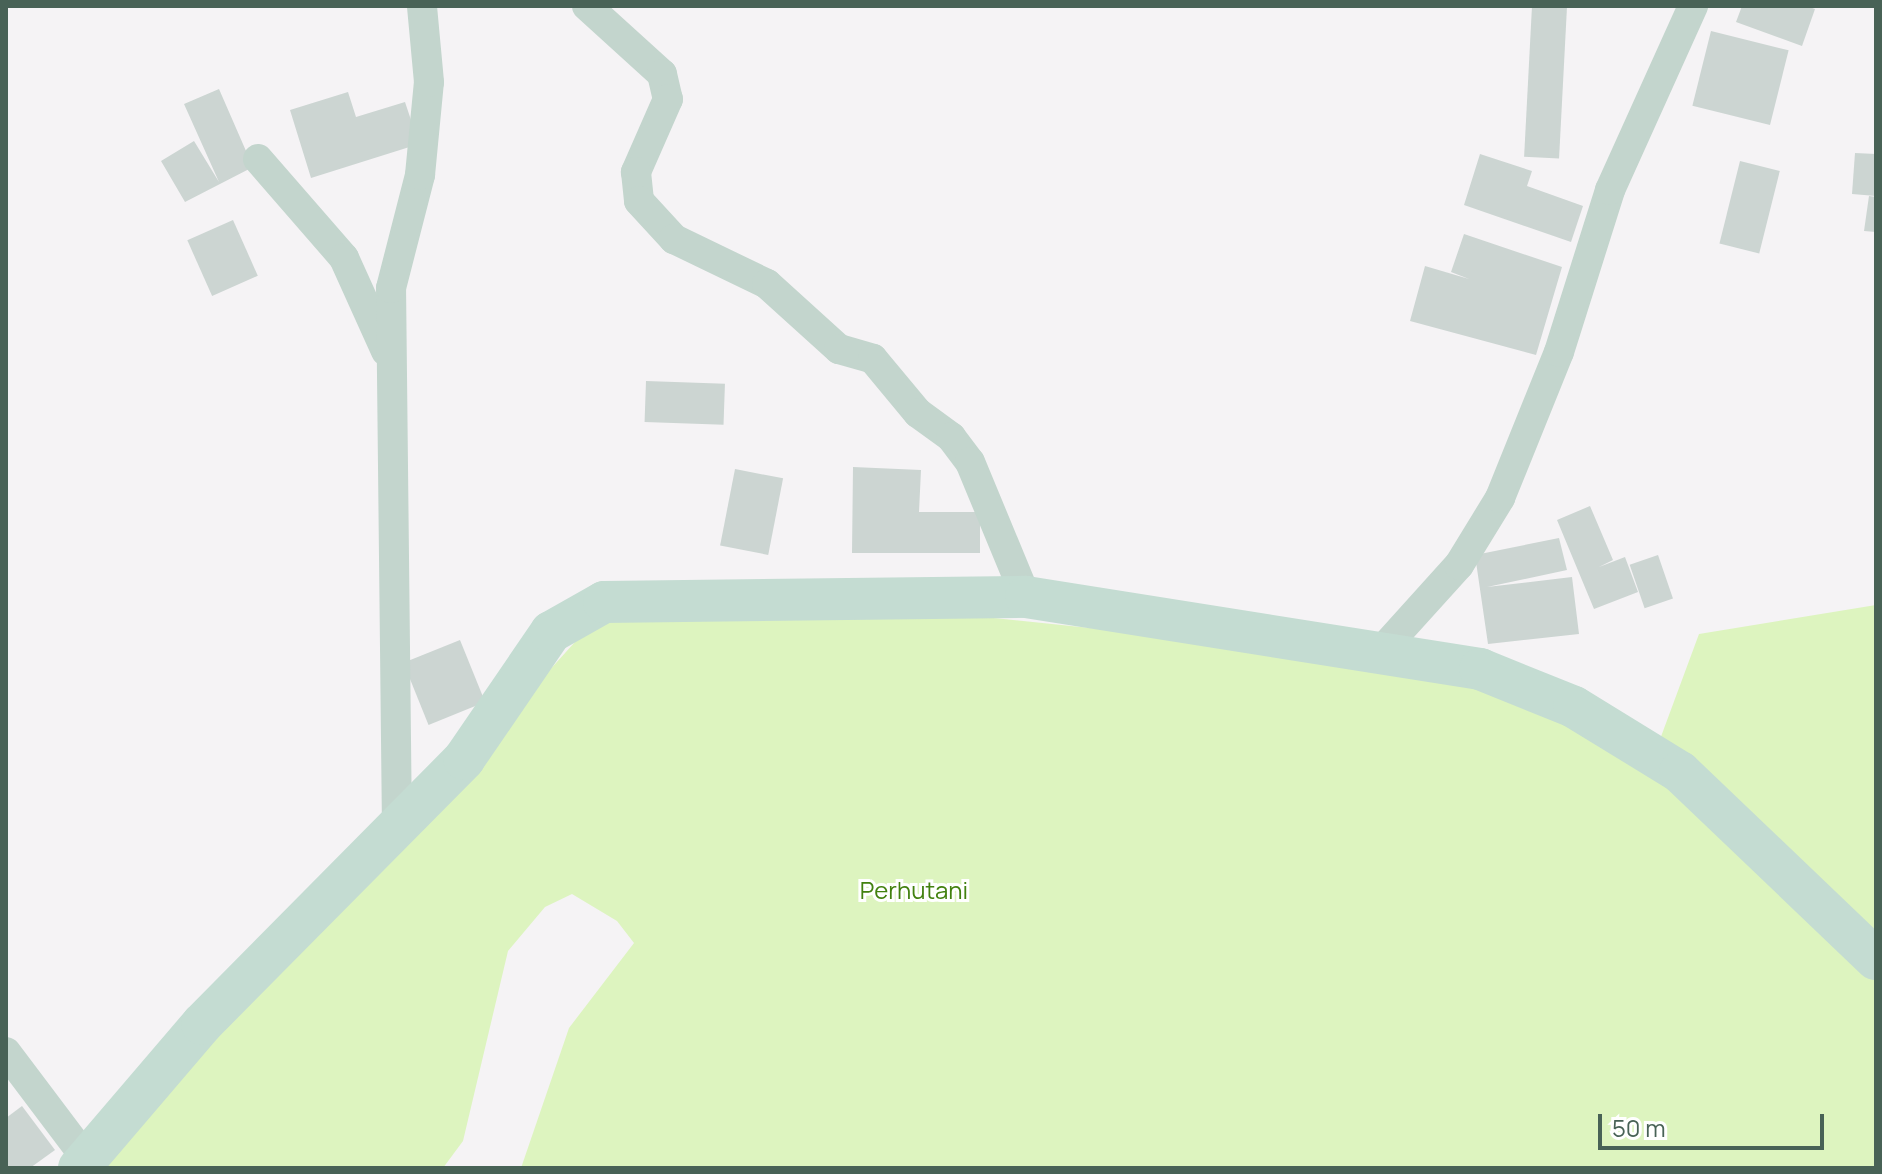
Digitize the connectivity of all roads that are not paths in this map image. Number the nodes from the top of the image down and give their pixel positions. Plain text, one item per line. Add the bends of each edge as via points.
1 (422, 6) edge
2 (587, 6) edge
3 (1693, 6) edge
4 (258, 159) dead end
5 (392, 364) junction
6 (1026, 597) junction
7 (1383, 649) junction
8 (397, 830) junction
9 (1876, 959) edge
10 (6, 1052) edge
11 (82, 1163) edge

1 - 5 street via 429,82 420,175 391,288
2 - 6 street via 662,74 668,99 636,172 639,201 683,245 767,284 839,349 873,359 918,413 951,437 970,462
3 - 7 street via 1610,190 1510,477 1459,565
4 - 5 street via 344,258
5 - 8 street
6 - 7 street
6 - 8 street via 604,602 551,632 482,737
7 - 9 street via 1527,685 1633,739 1680,772
8 - 11 street via 202,1024
10 - 11 street

